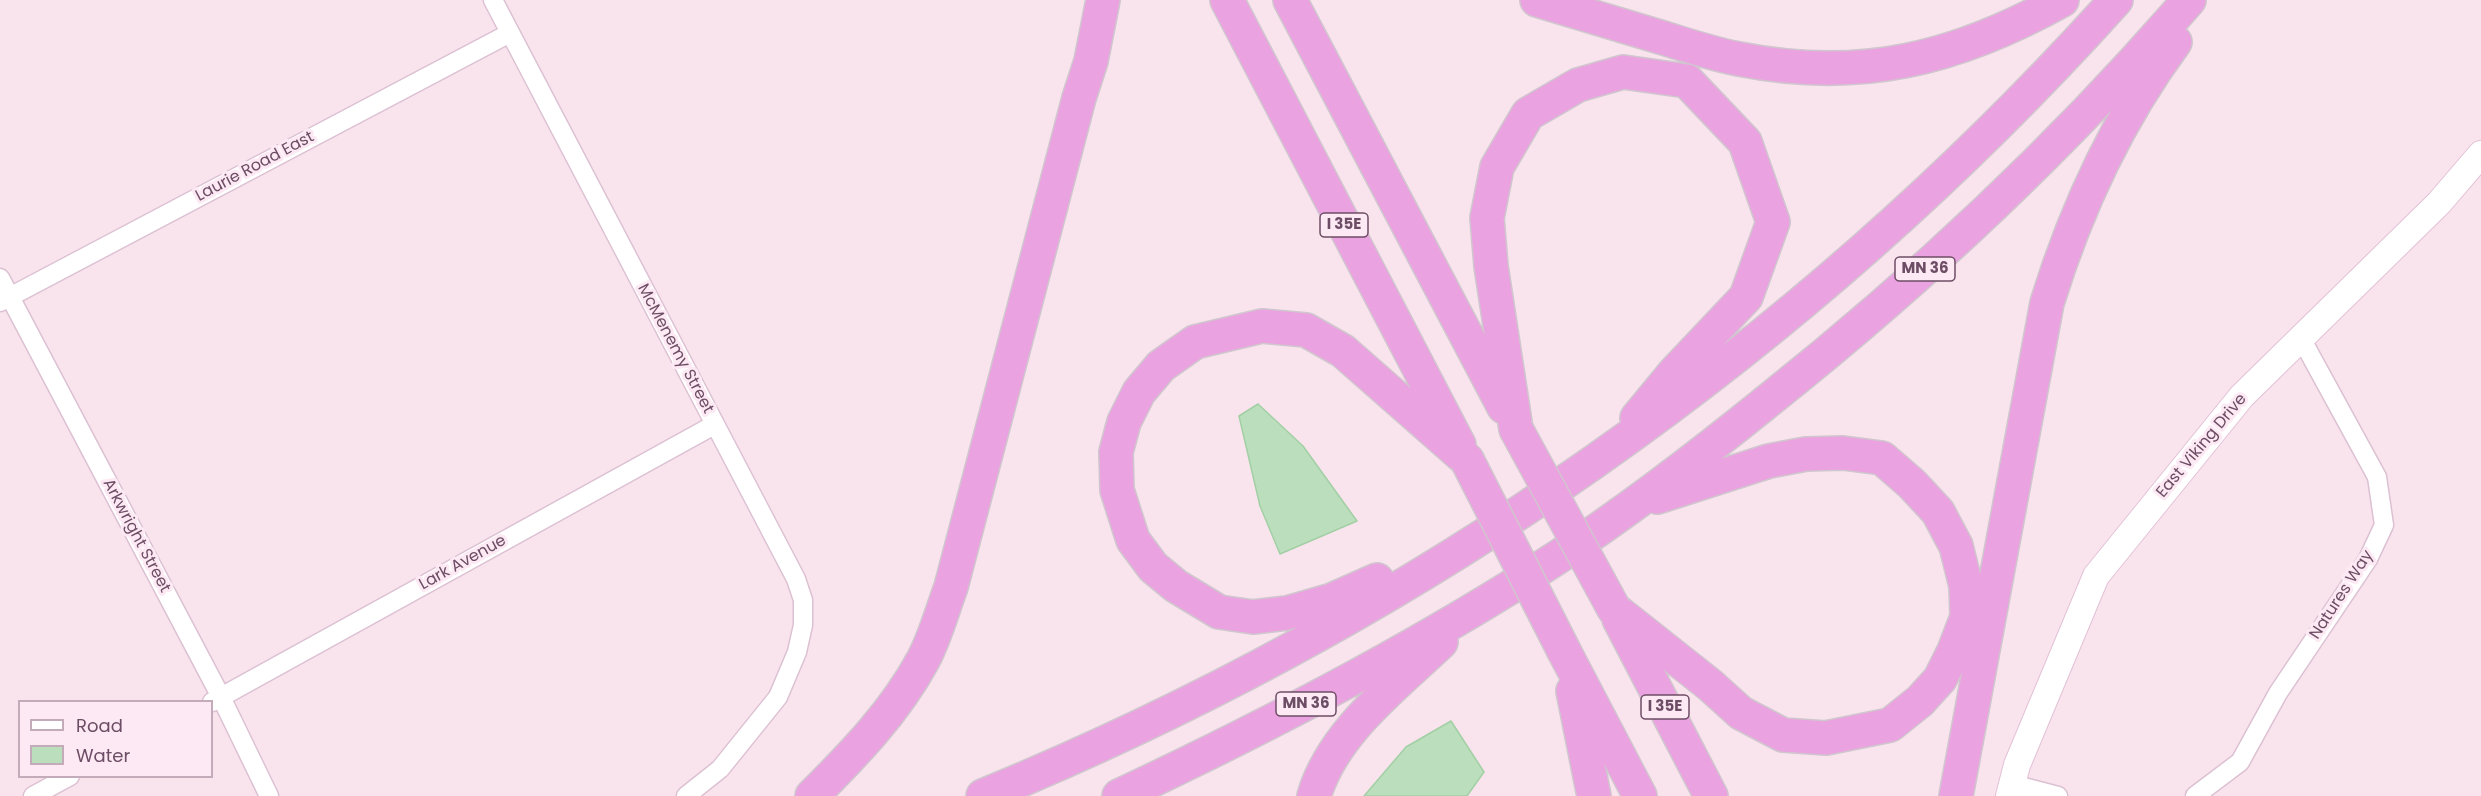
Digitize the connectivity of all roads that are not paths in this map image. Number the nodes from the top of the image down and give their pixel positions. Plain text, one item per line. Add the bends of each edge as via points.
1 (493, 0) edge
2 (1104, 0) edge
3 (1227, 0) edge
4 (1290, 0) edge
5 (1537, 0) edge
6 (2062, 0) edge
7 (2116, 0) edge
8 (2189, 0) edge
9 (2206, 0) edge
10 (510, 33) junction
11 (2481, 154) edge
12 (0, 278) edge
13 (5, 299) edge
14 (2301, 338) junction
15 (1513, 421) junction
16 (714, 424) junction
17 (1607, 454) junction
18 (1462, 455) junction
19 (1632, 505) junction
20 (1468, 545) junction
21 (1480, 606) junction
22 (1619, 614) junction
23 (1564, 651) junction
24 (217, 700) edge
25 (68, 778) edge
26 (2011, 790) edge
27 (33, 796) edge
28 (270, 796) edge
29 (686, 796) edge
30 (812, 796) edge
31 (983, 796) edge
32 (1119, 796) edge
33 (1314, 796) edge
34 (1594, 796) edge
35 (1640, 796) edge
36 (1711, 796) edge
37 (1956, 796) edge
38 (2058, 796) edge
39 (2195, 796) edge

1 - 10 street, McMenemy Street
2 - 30 highway via 951,587 923,660 881,722
3 - 18 highway, I 35E
4 - 15 highway, I 35E
5 - 6 highway via 1738,59 1820,68 1892,63 1947,52 2018,25
7 - 17 highway via 2008,116 1848,264 1753,345
8 - 19 highway, MN 36 via 2090,110 1929,266 1821,358
9 - 37 highway via 2138,95 2082,202 2063,252 2047,303
10 - 13 street, Laurie Road East
10 - 16 street, McMenemy Street
11 - 14 street, East Viking Drive via 2439,203
12 - 13 street, Arkwright Street
13 - 24 street, Arkwright Street
14 - 26 street, East Viking Drive via 2242,396 2096,576 2017,765
14 - 39 street, Natures Way via 2377,477 2384,525 2368,559 2277,693 2240,762
15 - 17 highway via 1487,218 1497,167 1528,114 1578,85 1623,72 1686,81 1745,142 1773,222 1746,297 1675,372
15 - 22 highway, I 35E, bridge
16 - 24 street, Lark Avenue
16 - 29 street, McMenemy Street via 796,579 803,600 803,626 778,697 720,769
17 - 20 highway
18 - 20 highway via 1343,351 1306,330 1262,326 1195,342 1161,366 1140,392 1124,422 1116,452 1117,490 1133,540 1153,567 1219,612 1253,617 1287,613 1332,600 1393,572
18 - 23 highway, I 35E, bridge
19 - 21 highway, MN 36
19 - 22 highway via 1769,461 1806,454 1843,453 1882,459 1938,512 1956,546 1966,586 1967,617 1940,679 1920,701 1890,725 1826,738 1783,735 1741,713
20 - 31 highway via 1368,607 1217,690
21 - 32 highway, MN 36 via 1265,726
21 - 33 highway via 1340,744 1320,776
22 - 36 highway, I 35E
23 - 34 highway
23 - 35 highway, I 35E
24 - 28 street, Arkwright Street
25 - 27 street
26 - 38 street

